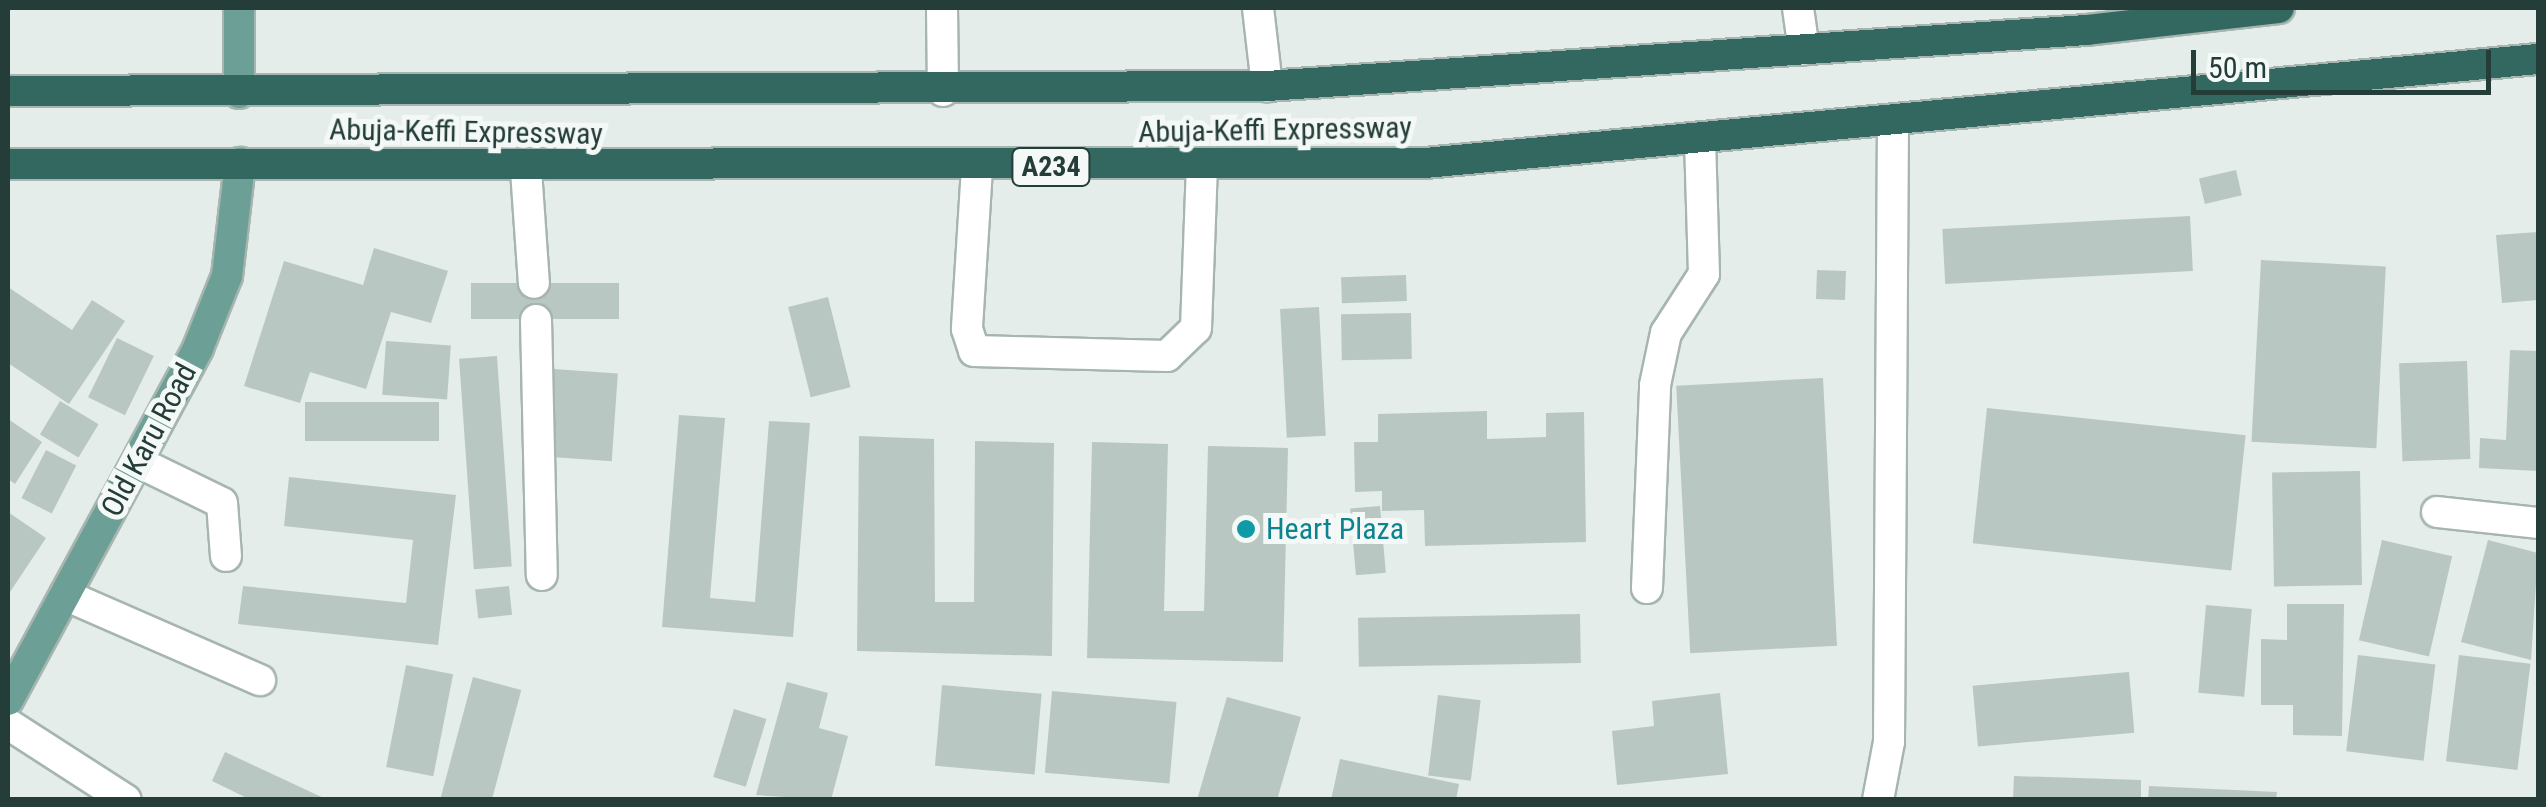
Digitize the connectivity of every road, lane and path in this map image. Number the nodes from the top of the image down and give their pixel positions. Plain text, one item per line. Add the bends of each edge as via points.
1 (239, 8) edge
2 (942, 8) edge
3 (1258, 8) edge
4 (1798, 8) edge
5 (2271, 8) edge
6 (2279, 8) edge
7 (2086, 19) edge
8 (1804, 50) junction
9 (2538, 59) edge
10 (1267, 86) junction
11 (8, 91) edge
12 (238, 92) junction
13 (943, 92) junction
14 (1893, 126) junction
15 (1700, 142) junction
16 (240, 163) junction
17 (8, 164) edge
18 (1202, 166) junction
19 (977, 168) junction
20 (526, 170) junction
21 (534, 283) dead end
22 (536, 320) dead end
23 (138, 462) junction
24 (2437, 512) dead end
25 (2538, 523) edge
26 (226, 556) dead end
27 (542, 575) dead end
28 (1647, 588) dead end
29 (65, 595) junction
30 (260, 680) dead end
31 (8, 700) edge
32 (8, 724) edge
33 (126, 800) edge
34 (1878, 800) edge

1 - 12 main road
2 - 13 street
3 - 10 street
4 - 8 street
5 - 6 highway, Abuja-Keffi Expressway
5 - 7 highway, Abuja-Keffi Expressway
7 - 8 highway, Abuja-Keffi Expressway
8 - 10 highway, Abuja-Keffi Expressway
9 - 14 highway, Abuja-Keffi Expressway / A234
10 - 13 highway, Abuja-Keffi Expressway
11 - 12 highway, Abuja-Keffi Expressway
12 - 13 highway, Abuja-Keffi Expressway
14 - 15 highway, Abuja-Keffi Expressway / A234
14 - 34 street via 1889,742
15 - 18 highway, Abuja-Keffi Expressway / A234 via 1424,163
15 - 28 street via 1704,274 1666,333 1655,385
16 - 17 highway, Abuja-Keffi Expressway / A234
16 - 20 highway, Abuja-Keffi Expressway / A234
16 - 23 main road, Old Karu Road via 227,276
18 - 19 highway, Abuja-Keffi Expressway / A234
18 - 19 street via 1196,328 1184,349 1148,357 974,351 967,329
19 - 20 highway, Abuja-Keffi Expressway / A234
20 - 21 street
22 - 27 street
23 - 26 street via 222,503
23 - 29 main road, Old Karu Road
24 - 25 street
29 - 30 street
29 - 31 main road, Old Karu Road
32 - 33 street

